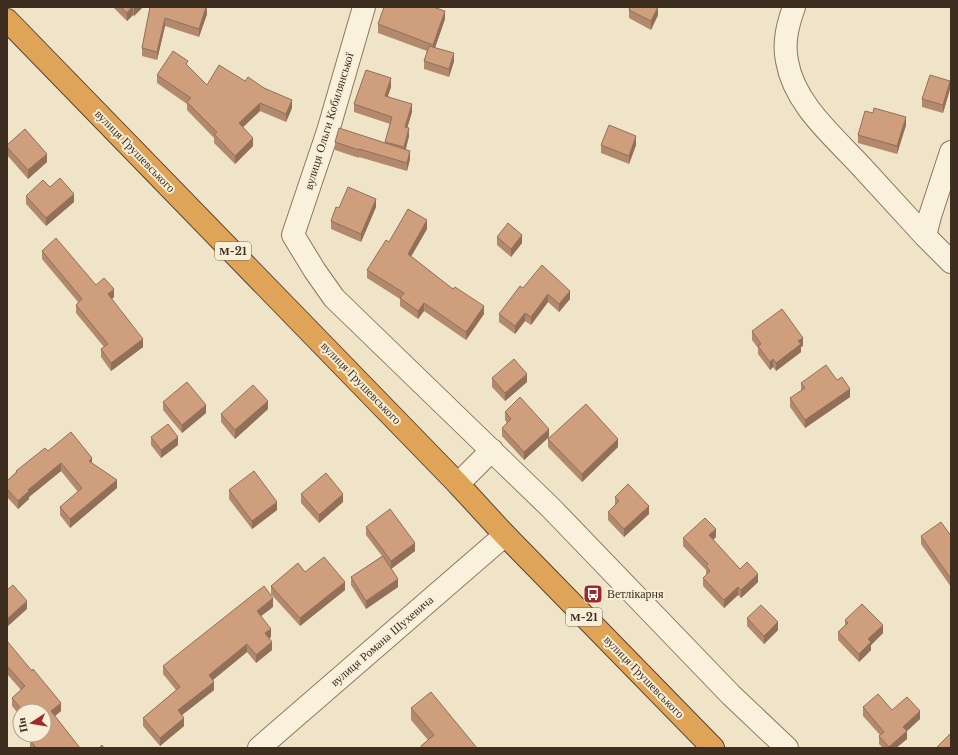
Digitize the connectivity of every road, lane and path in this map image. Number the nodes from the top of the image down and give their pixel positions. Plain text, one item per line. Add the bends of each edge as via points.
1 (364, 7) edge
2 (794, 7) edge
3 (7, 20) edge
4 (951, 152) edge
5 (925, 236) junction
6 (951, 262) edge
7 (492, 450) junction
8 (458, 484) junction
9 (505, 535) junction
10 (259, 748) edge
11 (713, 748) edge
12 (787, 748) edge

1 - 7 street, вулиця Ольги Кобилянської via 328,131 293,235 334,298
2 - 5 street via 785,42 787,61 800,96 811,112
3 - 8 highway, вулиця Грушевського / М-21
4 - 5 street
5 - 6 street
7 - 8 street
7 - 12 street via 731,695
8 - 9 highway, вулиця Грушевського / М-21
9 - 10 street, вулиця Романа Шухевича
9 - 11 highway, вулиця Грушевського / М-21

